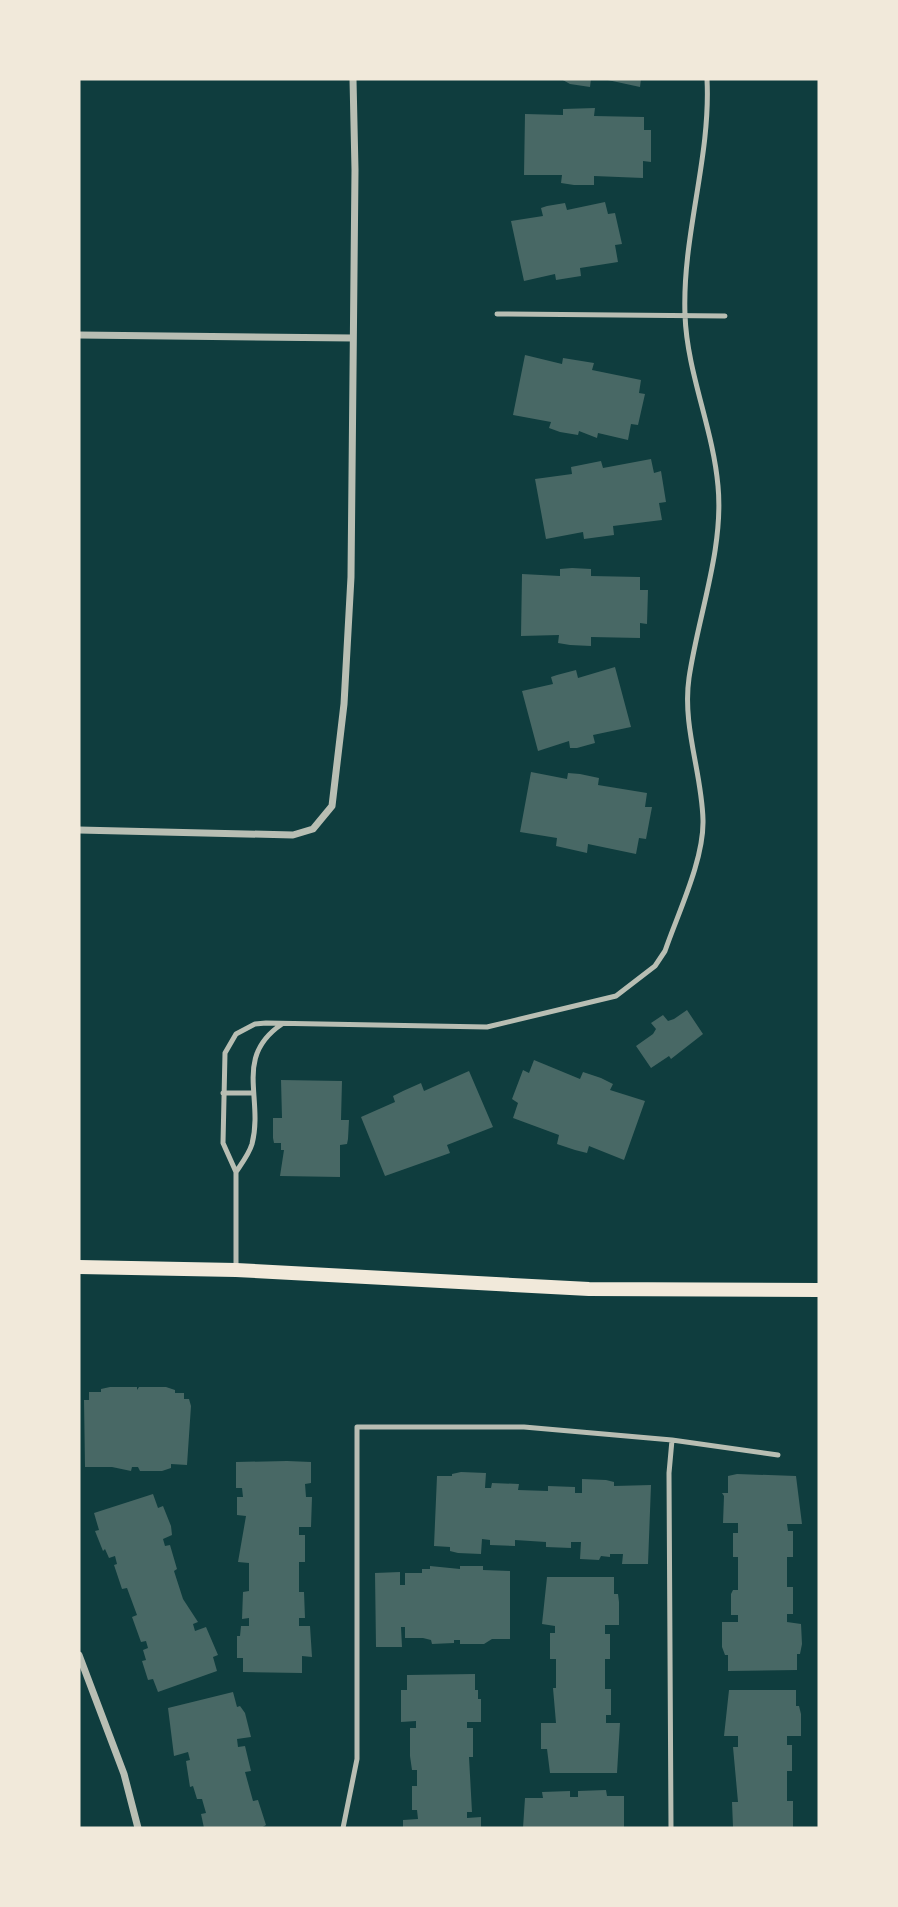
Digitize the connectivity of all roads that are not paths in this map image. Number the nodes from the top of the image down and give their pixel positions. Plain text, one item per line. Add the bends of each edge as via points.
1 (353, 79) edge
2 (708, 79) edge
3 (497, 314) dead end
4 (725, 316) dead end
5 (685, 317) junction
6 (79, 335) edge
7 (353, 338) junction
8 (79, 830) edge
9 (282, 1024) junction
10 (223, 1093) junction
11 (253, 1093) junction
12 (236, 1172) junction
13 (79, 1267) edge
14 (236, 1270) junction
15 (819, 1290) edge
16 (672, 1440) junction
17 (778, 1455) dead end
18 (79, 1655) edge
19 (138, 1828) edge
20 (343, 1828) edge
21 (671, 1828) edge

1 - 7 street
2 - 5 lane via 708,123 688,259
3 - 5 lane
4 - 5 lane
5 - 9 lane via 714,459 719,508 688,690 702,837 661,958 616,996 487,1027
6 - 7 street
7 - 8 street via 349,635 335,796 322,822 293,835
9 - 10 lane via 255,1024 236,1034 225,1053
9 - 11 lane via 266,1036 256,1054
10 - 11 lane
10 - 12 lane via 223,1143
11 - 12 lane via 253,1142
12 - 14 lane
13 - 14 main road
14 - 15 main road via 589,1289
16 - 17 lane
16 - 20 lane via 524,1427 357,1427 357,1759
16 - 21 lane
18 - 19 street via 124,1774

